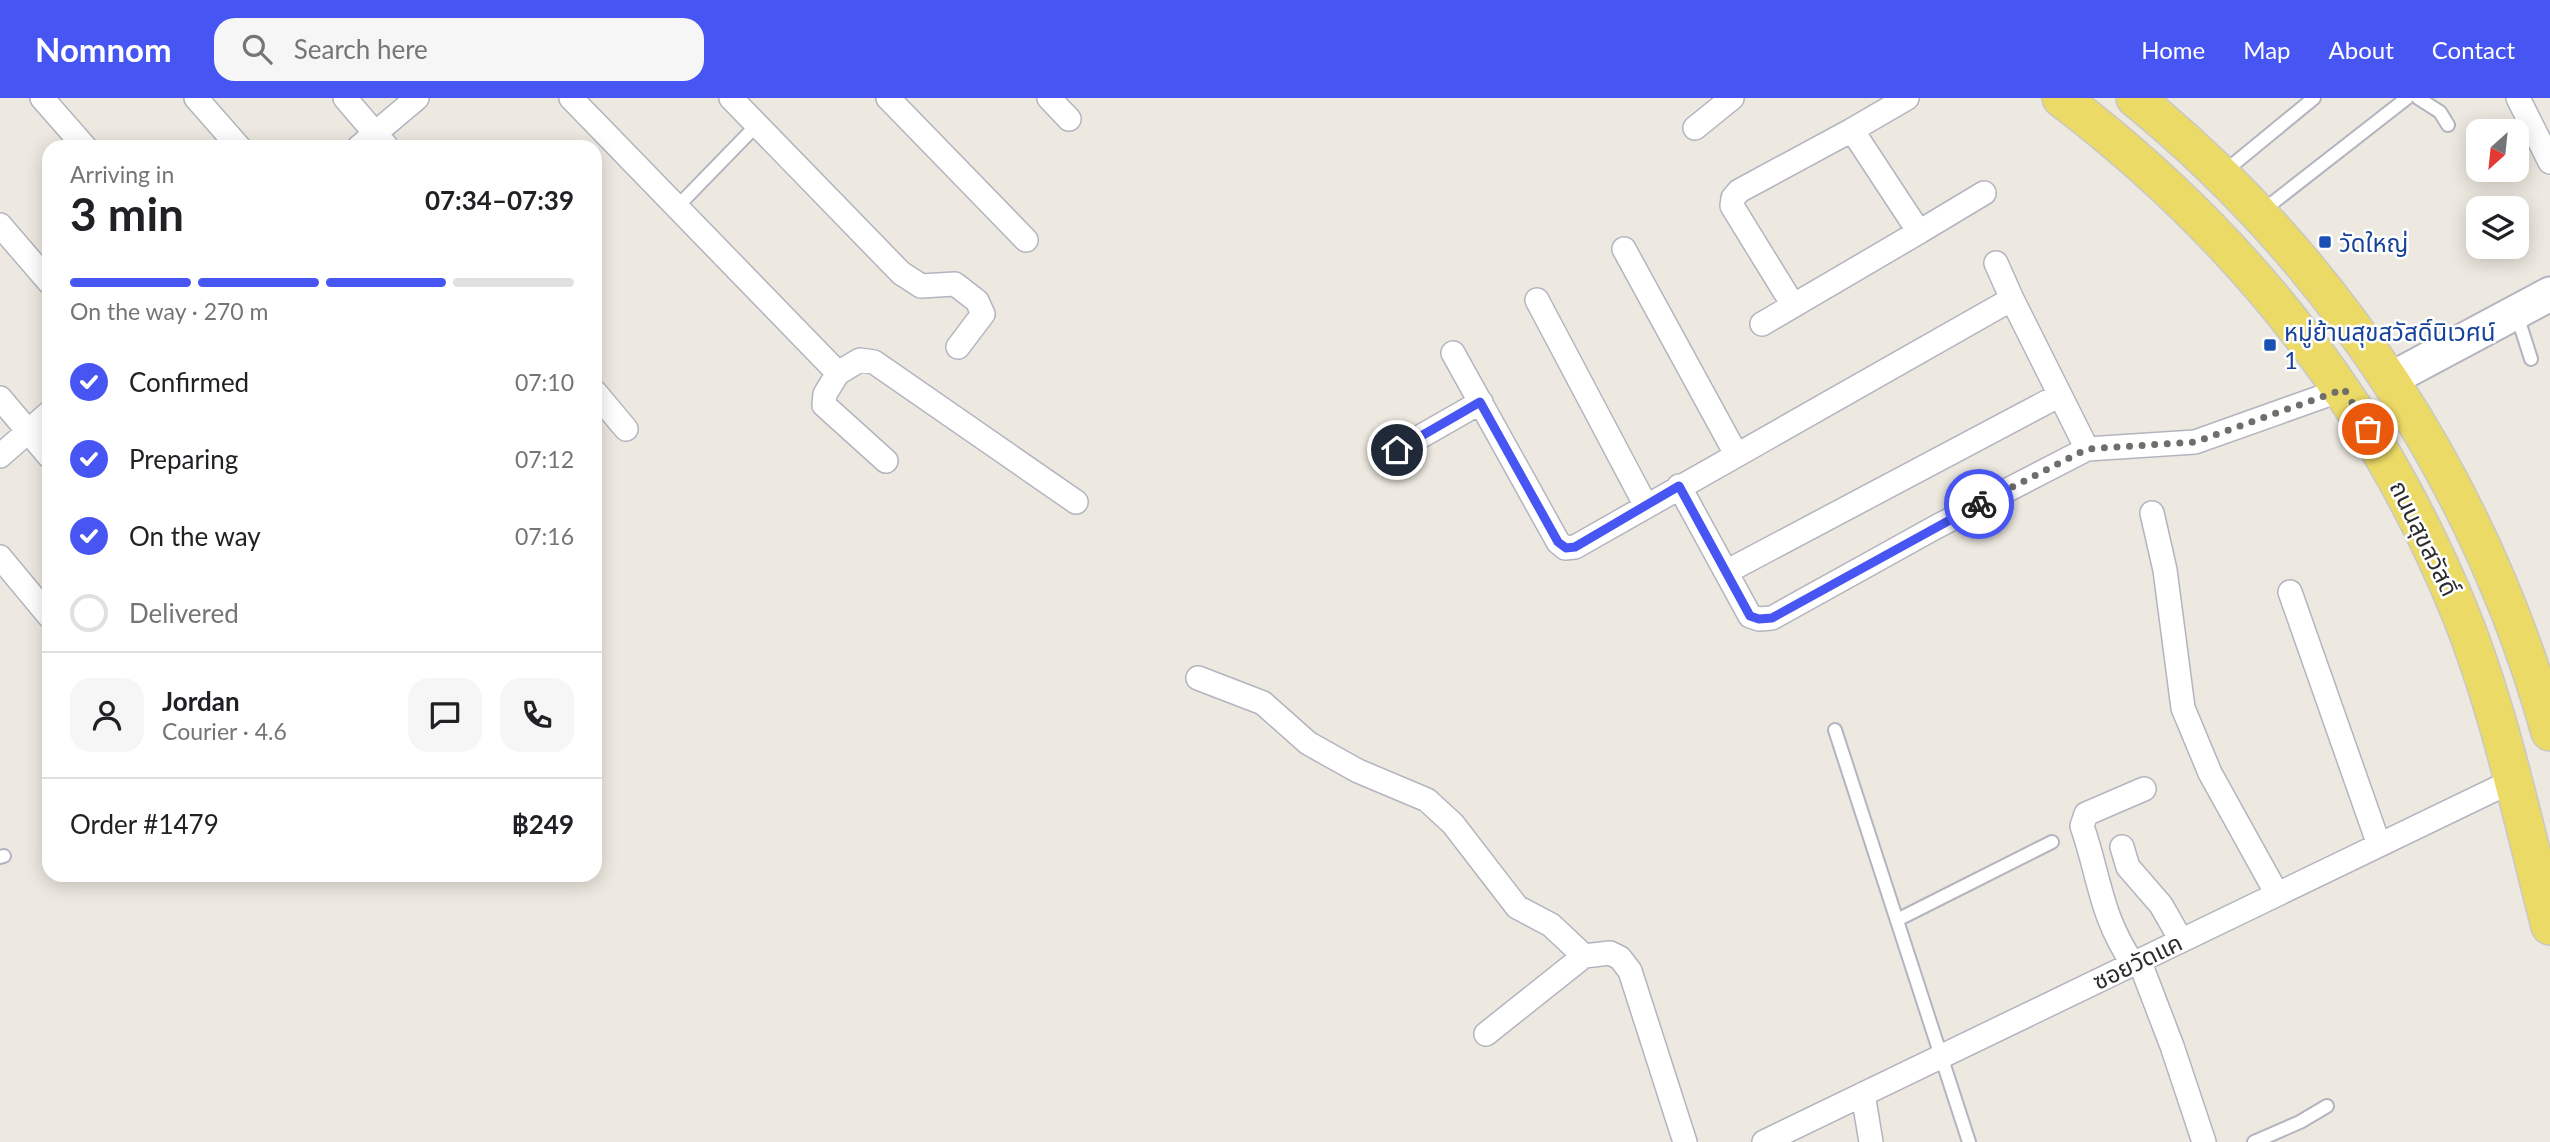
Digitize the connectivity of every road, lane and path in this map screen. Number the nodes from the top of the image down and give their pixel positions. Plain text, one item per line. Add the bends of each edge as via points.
1 (43, 98) edge
2 (196, 98) edge
3 (345, 98) edge
4 (417, 98) edge
5 (571, 98) edge
6 (731, 98) edge
7 (887, 98) edge
8 (1049, 98) edge
9 (1732, 98) edge
10 (1907, 98) edge
11 (2061, 98) edge
12 (2135, 98) edge
13 (2314, 98) edge
14 (2407, 98) edge
15 (2418, 98) edge
16 (2518, 98) edge
17 (1069, 118) dead end
18 (2448, 125) dead end
19 (1695, 128) dead end
20 (1852, 130) junction
21 (749, 133) dead end
22 (79, 140) edge
23 (233, 140) edge
24 (373, 140) edge
25 (376, 140) edge
26 (2550, 162) edge
27 (2221, 175) junction
28 (1984, 193) dead end
29 (676, 208) junction
30 (2259, 214) junction
31 (0, 225) edge
32 (1919, 232) junction
33 (1026, 240) dead end
34 (1624, 249) dead end
35 (1996, 263) dead end
36 (42, 274) edge
37 (2550, 294) edge
38 (2012, 299) junction
39 (1537, 300) dead end
40 (1793, 305) junction
41 (2516, 312) junction
42 (1762, 324) dead end
43 (958, 347) dead end
44 (1453, 353) dead end
45 (2531, 359) dead end
46 (838, 373) junction
47 (2391, 379) junction
48 (2344, 389) junction
49 (2060, 395) junction
50 (0, 398) edge
51 (602, 400) edge
52 (1480, 402) junction
53 (42, 419) edge
54 (626, 429) dead end
55 (28, 431) junction
56 (42, 448) edge
57 (2087, 449) junction
58 (1397, 450) dead end
59 (1736, 454) junction
60 (0, 456) edge
61 (886, 461) dead end
62 (1679, 486) junction
63 (1076, 502) dead end
64 (1646, 506) junction
65 (2152, 513) dead end
66 (0, 558) edge
67 (1726, 572) junction
68 (2290, 592) dead end
69 (42, 608) edge
70 (1198, 678) dead end
71 (1835, 730) dead end
72 (2550, 732) edge
73 (2512, 782) junction
74 (2144, 789) dead end
75 (2052, 842) dead end
76 (2379, 845) junction
77 (2122, 847) dead end
78 (2277, 894) junction
79 (1897, 920) junction
80 (2550, 926) edge
81 (2181, 940) junction
82 (1584, 956) junction
83 (2136, 962) junction
84 (1486, 1034) dead end
85 (1941, 1055) junction
86 (1863, 1094) junction
87 (2327, 1106) dead end
88 (1685, 1142) edge
89 (1764, 1142) edge
90 (1871, 1142) edge
91 (1969, 1142) edge
92 (2204, 1142) edge
93 (2254, 1142) edge

1 - 22 street
2 - 23 street
3 - 24 street
4 - 25 street
5 - 29 street
6 - 43 street via 901,273 921,286 955,284 977,301 983,314
7 - 33 street
8 - 17 street
9 - 19 street
10 - 20 street
11 - 48 main road, ถนนสุขสวัสดิ์ via 2120,143 2203,221
12 - 27 main road, ถนนสุขสวัสดิ์
13 - 27 lane
14 - 30 lane
15 - 18 lane via 2440,112
16 - 26 street
20 - 32 street
20 - 40 street via 1733,198 1732,206
21 - 29 lane
27 - 30 main road, ถนนสุขสวัสดิ์
28 - 32 street
29 - 46 street
30 - 47 main road, ถนนสุขสวัสดิ์ via 2312,272
31 - 36 street
32 - 40 street
34 - 59 street
35 - 38 street
37 - 41 street
38 - 49 street
38 - 59 street
39 - 64 street
40 - 42 street
41 - 45 lane
41 - 47 street
44 - 52 street
46 - 61 street via 824,405
46 - 63 street via 860,360 874,362
47 - 72 main road, ถนนสุขสวัสดิ์ via 2492,563
48 - 57 street via 2195,442
48 - 73 main road, ถนนสุขสวัสดิ์ via 2403,490 2461,615 2483,675
49 - 57 street
49 - 67 street
50 - 55 street
51 - 54 street
52 - 58 street
52 - 64 street via 1558,542 1566,548
53 - 55 street
55 - 56 street
55 - 60 street
57 - 67 street via 1772,618 1750,616
59 - 62 street
62 - 64 street
62 - 67 street
65 - 78 street via 2165,570 2183,708 2210,773
66 - 69 street
68 - 76 street
70 - 82 street via 1262,703 1308,743 1358,771 1427,800 1453,824 1517,907 1551,925
71 - 79 lane
73 - 76 street, ซอยวัดแค
73 - 80 main road, ถนนสุขสวัสดิ์
74 - 83 street via 2086,814 2082,826 2103,908 2115,937
75 - 79 lane
76 - 78 street, ซอยวัดแค
77 - 81 street via 2128,867 2161,905
78 - 81 street, ซอยวัดแค
79 - 85 lane
81 - 83 street, ซอยวัดแค
82 - 84 street
82 - 88 street via 1610,954 1626,963
83 - 85 street, ซอยวัดแค
83 - 92 street via 2176,1056
85 - 86 street, ซอยวัดแค
85 - 91 lane
86 - 89 street, ซอยวัดแค
86 - 90 street
87 - 93 lane

